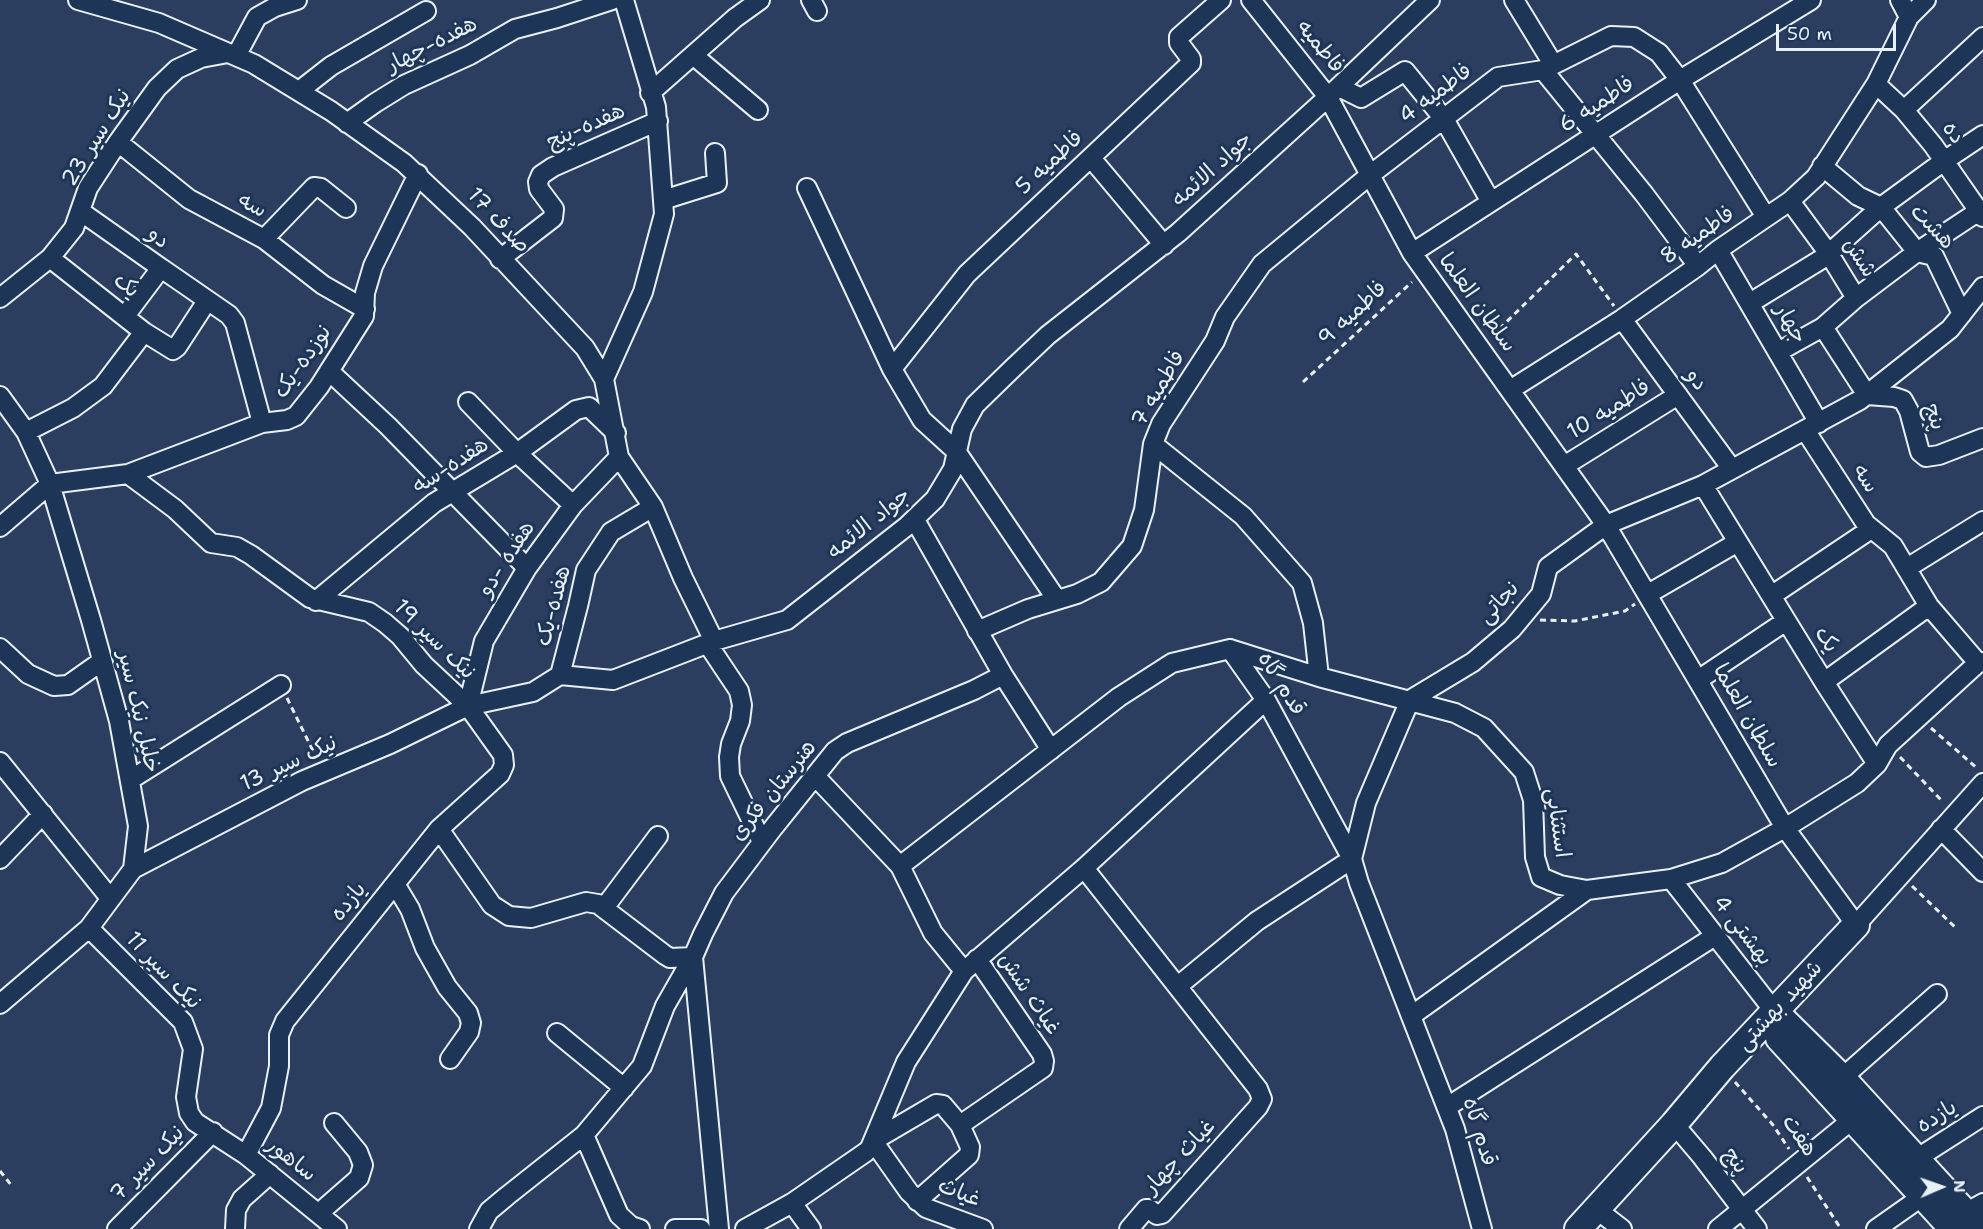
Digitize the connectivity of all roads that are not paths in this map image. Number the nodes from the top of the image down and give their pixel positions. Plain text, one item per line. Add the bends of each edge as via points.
1 (78, 0) edge
2 (297, 0) edge
3 (612, 0) edge
4 (624, 0) edge
5 (760, 0) edge
6 (1221, 0) edge
7 (1251, 0) edge
8 (1430, 0) edge
9 (1514, 0) edge
10 (1811, 0) edge
11 (1900, 0) edge
12 (1926, 0) edge
13 (129, 6) edge
14 (426, 10) dead end
15 (1909, 17) junction
16 (1983, 37) edge
17 (232, 54) junction
18 (693, 55) junction
19 (1548, 67) junction
20 (1680, 80) junction
21 (1876, 84) junction
22 (298, 91) junction
23 (1334, 92) junction
24 (650, 93) junction
25 (758, 110) dead end
26 (1904, 110) junction
27 (1444, 119) junction
28 (658, 121) junction
29 (347, 123) junction
30 (1594, 135) junction
31 (1983, 135) edge
32 (118, 142) junction
33 (715, 153) dead end
34 (1091, 158) junction
35 (1944, 161) junction
36 (1822, 166) junction
37 (418, 174) junction
38 (1370, 175) junction
39 (807, 188) dead end
40 (663, 200) junction
41 (1790, 201) junction
42 (1491, 202) junction
43 (1881, 207) junction
44 (346, 208) dead end
45 (80, 212) junction
46 (1981, 214) edge
47 (1766, 217) junction
48 (264, 239) junction
49 (1164, 245) junction
50 (1718, 250) junction
51 (1917, 252) junction
52 (1412, 253) junction
53 (1829, 254) junction
54 (50, 258) junction
55 (500, 258) junction
56 (1698, 266) junction
57 (161, 268) junction
58 (1983, 287) edge
59 (0, 298) edge
60 (1856, 298) junction
61 (207, 301) junction
62 (1750, 303) junction
63 (365, 309) junction
64 (1962, 314) junction
65 (125, 316) junction
66 (1622, 319) junction
67 (1823, 327) junction
68 (144, 332) junction
69 (1778, 352) junction
70 (892, 369) junction
71 (328, 371) junction
72 (604, 379) junction
73 (1510, 390) junction
74 (1867, 395) junction
75 (1678, 396) junction
76 (468, 402) dead end
77 (3, 405) edge
78 (262, 423) junction
79 (1812, 427) junction
80 (26, 432) junction
81 (616, 433) junction
82 (1982, 439) edge
83 (1154, 444) junction
84 (956, 451) junction
85 (517, 453) junction
86 (619, 457) junction
87 (1564, 466) junction
88 (1732, 469) junction
89 (128, 474) junction
90 (50, 484) junction
91 (1702, 486) junction
92 (451, 493) junction
93 (573, 505) junction
94 (653, 507) junction
95 (915, 520) junction
96 (1983, 521) edge
97 (1606, 525) junction
98 (0, 527) edge
99 (1871, 529) junction
100 (1737, 542) junction
101 (1908, 567) junction
102 (527, 568) junction
103 (1648, 594) junction
104 (1770, 596) junction
105 (1056, 600) junction
106 (316, 601) junction
107 (1929, 606) junction
108 (1786, 621) junction
109 (977, 631) junction
110 (710, 642) junction
111 (0, 648) edge
112 (1230, 649) junction
113 (102, 661) junction
114 (1981, 662) edge
115 (560, 675) junction
116 (1002, 675) junction
117 (1319, 677) junction
118 (1698, 680) junction
119 (1824, 682) junction
120 (281, 685) road end
121 (1266, 700) junction
122 (1410, 700) junction
123 (468, 706) junction
124 (1051, 750) junction
125 (0, 762) edge
126 (1877, 764) junction
127 (815, 776) junction
128 (130, 780) junction
129 (1983, 783) edge
130 (43, 814) junction
131 (1785, 828) junction
132 (1941, 829) junction
133 (439, 830) junction
134 (658, 836) dead end
135 (762, 842) junction
136 (0, 859) edge
137 (1352, 859) junction
138 (900, 866) junction
139 (1084, 868) junction
140 (133, 869) junction
141 (1983, 873) edge
142 (1671, 879) junction
143 (395, 884) junction
144 (1587, 890) junction
145 (110, 898) junction
146 (604, 908) junction
147 (1856, 925) junction
148 (88, 928) junction
149 (1715, 936) junction
150 (693, 957) junction
151 (970, 965) junction
152 (1178, 986) junction
153 (1937, 993) dead end
154 (0, 1004) edge
155 (1411, 1016) junction
156 (1769, 1017) junction
157 (557, 1033) dead end
158 (450, 1059) dead end
159 (1842, 1078) junction
160 (624, 1088) junction
161 (1447, 1107) junction
162 (1853, 1119) junction
163 (1982, 1120) edge
164 (334, 1123) dead end
165 (1674, 1124) junction
166 (960, 1125) junction
167 (213, 1132) junction
168 (584, 1135) junction
169 (873, 1141) junction
170 (246, 1155) junction
171 (1908, 1165) junction
172 (270, 1174) junction
173 (1923, 1196) junction
174 (917, 1201) junction
175 (792, 1203) junction
176 (1596, 1209) junction
177 (1742, 1209) junction
178 (319, 1213) junction
179 (1970, 1219) edge
180 (1478, 1227) edge
181 (117, 1229) edge
182 (235, 1229) edge
183 (337, 1229) edge
184 (479, 1229) edge
185 (640, 1229) edge
186 (675, 1229) edge
187 (701, 1229) edge
188 (719, 1229) edge
189 (745, 1229) edge
190 (811, 1229) edge
191 (983, 1229) edge
192 (1129, 1229) edge
193 (1578, 1229) edge
194 (1622, 1229) edge
195 (1718, 1229) edge
196 (1757, 1229) edge
197 (1876, 1229) edge

1 - 13 street, صدف 17
2 - 17 street via 257,17
3 - 29 street, هفده-چهار via 515,29 404,85
4 - 24 street
5 - 18 street
6 - 34 street, فاطمیه 5 via 1179,37 1191,63
7 - 23 street, فاطمیه
8 - 23 street, جواد الائمه
9 - 19 street
10 - 20 street, فاطمیه 6
11 - 15 street
12 - 15 street, فاطمیه 8
13 - 17 street, صدف 17
14 - 22 street via 331,66
15 - 21 street, فاطمیه 8
16 - 26 street
17 - 22 street, صدف 17
17 - 32 street, نیک سیر 23 via 201,58 177,69 157,88
18 - 24 street
18 - 25 street
19 - 20 street, فاطمیه 4 via 1611,36 1634,37 1659,53
19 - 27 street, فاطمیه 4 via 1498,77
19 - 30 street
20 - 30 street, فاطمیه 6
20 - 47 street, فاطمیه 4
21 - 26 street, ده
21 - 36 street, فاطمیه 8
22 - 29 street, صدف 17
23 - 27 street via 1361,98 1405,70
23 - 38 street, سلطان العلما
23 - 49 street, جواد الائمه
24 - 28 street
26 - 35 street, ده
27 - 38 street, فاطمیه 4
27 - 42 street
28 - 40 street
28 - 55 street, هفده-پنج via 541,175 539,189 554,209 553,218
29 - 37 street, صدف 17
30 - 42 street, فاطمیه 6
30 - 56 street
31 - 35 street
32 - 45 street, نیک سیر 23 via 88,189
32 - 48 street, سه via 189,199
33 - 40 street via 717,183
34 - 49 street
34 - 70 street, فاطمیه 5 via 967,274
35 - 43 street
35 - 46 street, ده
36 - 41 street, فاطمیه 8
36 - 43 street, هشت via 1858,196
37 - 55 street, صدف 17
37 - 63 street, نوزده-یک via 373,266
38 - 52 street, سلطان العلما
38 - 83 street, فاطمیه 7 via 1262,264 1225,317 1215,341 1161,424
39 - 70 street
40 - 72 street via 664,214 643,292
41 - 47 street, فاطمیه 8
41 - 53 street, شش
42 - 52 street, فاطمیه 6
43 - 51 street, هشت
43 - 53 street
44 - 48 street via 321,188 314,187
45 - 54 street, نیک سیر 23 via 74,228
45 - 57 street, دو
46 - 51 street
47 - 50 street, فاطمیه 8
48 - 63 street, سه via 323,285
49 - 84 street, جواد الائمه via 1048,335 982,398 962,429
50 - 56 street, فاطمیه 8
50 - 62 street, جهار
51 - 60 street
51 - 64 street, هشت via 1934,256
52 - 73 street, سلطان العلما
53 - 60 street, شش
53 - 62 street
54 - 59 street, نیک سیر 23
54 - 65 street, یک
55 - 72 street, صدف 17 via 585,348
56 - 66 street, فاطمیه 8
57 - 61 street
57 - 65 street, دو
58 - 64 street
60 - 67 street, شش
61 - 68 street, یک via 173,350
61 - 78 street via 235,323
62 - 69 street, جهار
63 - 71 street, نوزده-یک
64 - 74 street via 1950,329
65 - 68 street, یک
66 - 73 street, فاطمیه 8
66 - 75 street, دو
67 - 69 street, شش
67 - 74 street
68 - 80 street via 103,386 73,408
69 - 79 street, جهار
70 - 84 street via 922,420
71 - 78 street, نوزده-یک via 296,416
71 - 92 street via 388,426
72 - 81 street, صدف 17
73 - 87 street, سلطان العلما
74 - 79 street
74 - 82 street, پنج via 1904,400 1920,452 1926,457
75 - 87 street, فاطمیه 10
75 - 88 street, دو
76 - 85 street
77 - 80 street, خلیل نیک سیر
78 - 89 street, نوزده-یک
79 - 88 street
79 - 99 street, سه
80 - 90 street, خلیل نیک سیر
81 - 85 street, هفده-سه via 589,407 582,407
81 - 86 street, صدف 17
83 - 105 street, فاطمیه 7 via 1144,510 1132,546 1101,582
83 - 117 street via 1243,516 1302,583
84 - 95 street, جواد الائمه via 946,483
84 - 105 street
85 - 92 street, هفده-سه
85 - 93 street
86 - 93 street, هفده -دو
86 - 94 street, صدف 17
87 - 97 street, سلطان العلما
88 - 91 street
89 - 90 street
89 - 106 street, نیک سیر 19 via 212,543 237,547 252,555
90 - 98 street
90 - 113 street, خلیل نیک سیر
91 - 97 street
91 - 100 street, یک
92 - 102 street
92 - 106 street, هفده-سه
93 - 102 street, هفده -دو
94 - 110 street, صدف 17
94 - 115 street, هفده-یک via 611,532 586,570
95 - 109 street
95 - 110 street, جواد الائمه via 787,620
96 - 101 street
97 - 103 street, سلطان العلما
97 - 122 street, نجاتی via 1548,567 1541,594 1512,629 1473,662
99 - 101 street, سه via 1893,546
99 - 104 street
100 - 103 street
100 - 104 street, یک
101 - 107 street, سه
102 - 123 street, هفده -دو via 484,641
103 - 118 street, سلطان العلما
104 - 108 street, یک
105 - 109 street, فاطمیه 7
106 - 123 street, نیک سیر 19 via 369,612 385,623
107 - 114 street, سه
107 - 119 street
108 - 118 street
108 - 119 street, یک
109 - 116 street
110 - 115 street, جواد الائمه via 614,680
110 - 135 street, صدف 17 via 739,691 742,705 731,744 730,776
111 - 113 street via 28,674 60,687
112 - 117 street, استثنایی
112 - 121 street, قدم گاه
112 - 124 street, قدم گاه via 1173,663 1119,697
113 - 128 street, خلیل نیک سیر
114 - 126 street via 1888,745
115 - 123 street via 533,692
116 - 124 street
116 - 127 street, هنرستان فکری via 847,743 835,751
117 - 122 street, استثنایی
118 - 131 street, سلطان العلما
119 - 126 street, یک
120 - 128 street
121 - 137 street, قدم گاه
121 - 139 street
122 - 137 street via 1366,803
122 - 144 street, استثنایی via 1455,713 1484,728 1524,772 1533,800 1535,857 1541,877
123 - 133 street, یازده via 503,755 504,765 500,774
123 - 140 street, نیک سیر 13 via 302,781
124 - 138 street, قدم گاه
125 - 130 street
126 - 131 street, استثنایی via 1857,783
127 - 135 street, هنرستان فکری
127 - 138 street
128 - 140 street, خلیل نیک سیر via 138,826
129 - 132 street, شهید بهشتی
130 - 136 street
130 - 145 street
131 - 142 street, استثنایی via 1722,863
131 - 147 street, سلطان العلما
132 - 141 street
132 - 147 street, شهید بهشتی
133 - 143 street, یازده
133 - 146 street via 492,905 509,916 531,918 586,902
134 - 146 street
135 - 150 street, هنرستان فکری via 724,893
137 - 152 street via 1257,921
137 - 155 street, قدم گاه
138 - 151 street, غیاث شش via 933,933
139 - 151 street
139 - 152 street
140 - 145 street
142 - 144 street, استثنایی
142 - 149 street, بهشتی 4
143 - 158 street via 447,987 468,1013 469,1032
143 - 170 street, یازده via 285,1021 279,1035 279,1066 271,1108
144 - 155 street
145 - 148 street
146 - 150 street via 664,955
147 - 156 street, شهید بهشتی
148 - 154 street
148 - 167 street, نیک سیر 11 via 183,1022 193,1049 186,1097 189,1113 195,1122
149 - 156 street, بهشتی 4
149 - 161 street
150 - 160 street, هنرستان فکری via 665,1006 642,1066
150 - 188 street
151 - 166 street, غیاث شش via 1044,1061 1043,1068
151 - 169 street via 906,1062
152 - 192 street, غیاث چهار via 1262,1099 1162,1214 1146,1209
153 - 159 street
155 - 161 street, قدم گاه
156 - 159 street
156 - 162 street
156 - 165 street, شهید بهشتی
157 - 160 street
159 - 171 street
160 - 168 street, هنرستان فکری
161 - 180 street, قدم گاه
162 - 171 street
162 - 177 street
163 - 171 street, یازده
164 - 178 street via 358,1152 363,1165 359,1178
165 - 176 street, شهید بهشتی
165 - 177 street, پنج
166 - 169 street via 943,1106 936,1104
166 - 174 street via 970,1147 969,1155
167 - 170 street, ساهور
167 - 181 street, نیک سیر 7
168 - 184 street, هنرستان فکری via 489,1211
168 - 185 street via 619,1215
169 - 174 street
169 - 175 street via 862,1156
170 - 172 street, ساهور
171 - 173 street
171 - 179 street
172 - 178 street, ساهور
172 - 182 street via 242,1198 236,1210
173 - 179 street
173 - 197 street
174 - 191 street, غیاث
175 - 189 street
175 - 190 street
176 - 193 street, شهید بهشتی
176 - 194 street
177 - 195 street
177 - 196 street, پنج
178 - 183 street, ساهور
186 - 187 street

